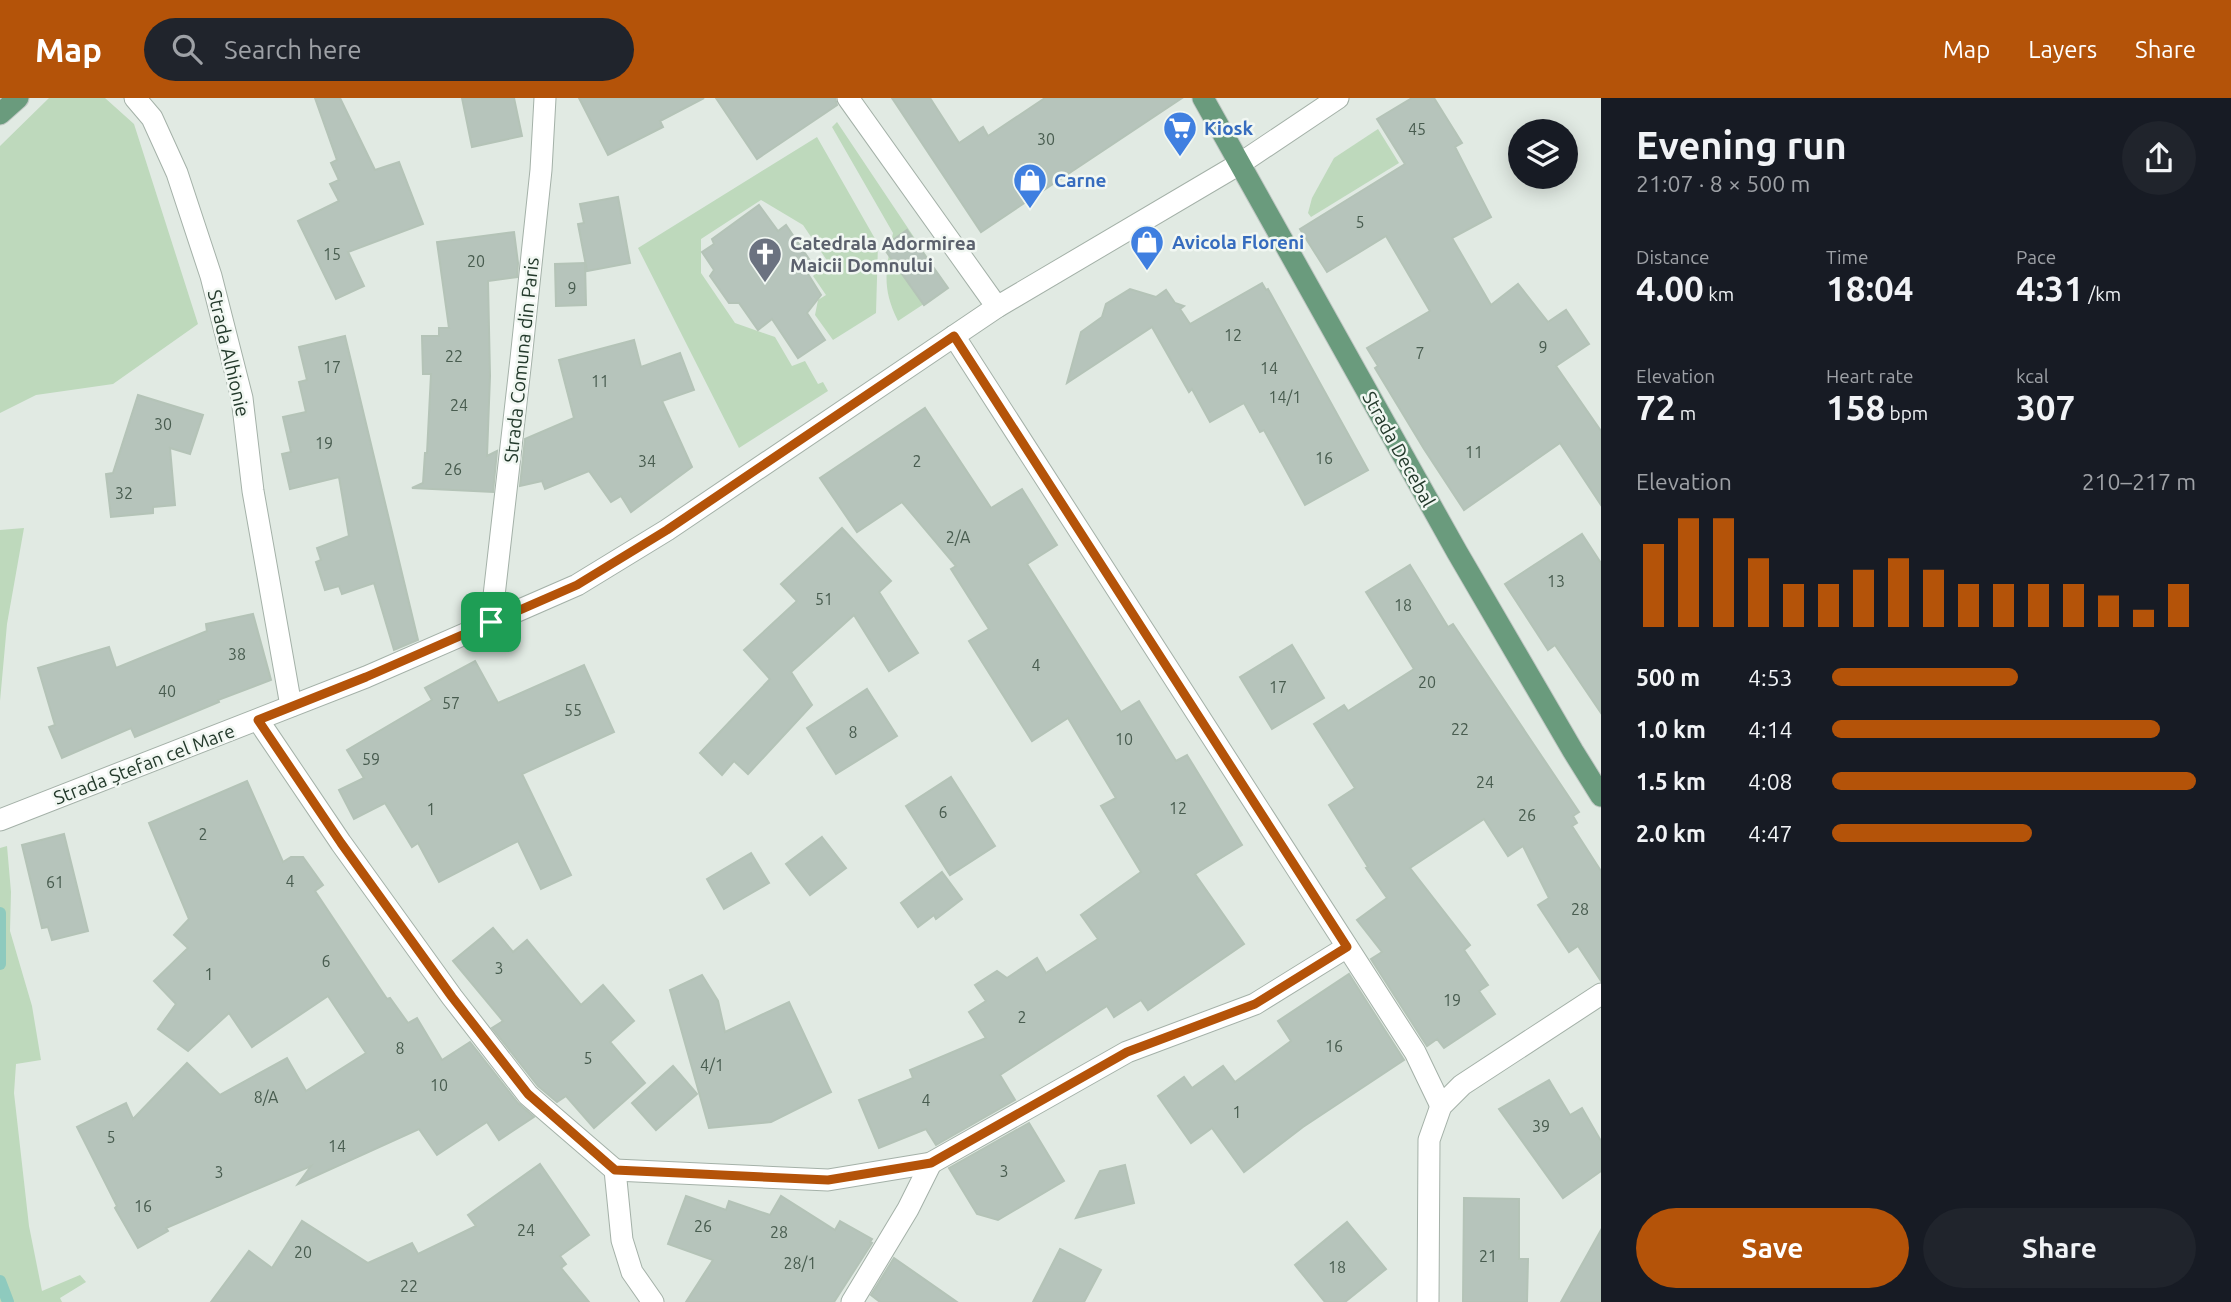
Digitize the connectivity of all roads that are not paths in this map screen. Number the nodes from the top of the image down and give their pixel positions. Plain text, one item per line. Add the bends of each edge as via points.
1 (18, 98) edge
2 (135, 98) edge
3 (545, 98) edge
4 (848, 98) edge
5 (1203, 98) edge
6 (1338, 98) edge
7 (0, 114) edge
8 (1241, 163) junction
9 (997, 307) junction
10 (954, 336) junction
11 (491, 622) junction
12 (291, 706) junction
13 (258, 720) junction
14 (1601, 796) edge
15 (6, 818) edge
16 (1347, 947) junction
17 (1601, 994) edge
18 (1441, 1106) junction
19 (931, 1163) junction
20 (615, 1170) junction
21 (653, 1302) edge
22 (852, 1302) edge
23 (1428, 1302) edge

1 - 7 main road
2 - 12 street, Strada Alhionie via 152,118 177,173 211,276 242,398 253,491
3 - 11 street, Strada Comuna din Paris via 523,346
4 - 9 street
5 - 8 main road, Strada Decebal
6 - 8 street, Strada Ștefan cel Mare
8 - 9 street, Strada Ștefan cel Mare
8 - 14 main road, Strada Decebal via 1457,552
9 - 10 street, Strada Ștefan cel Mare
10 - 11 street, Strada Ștefan cel Mare via 656,537 577,585
10 - 16 street
11 - 12 street, Strada Ștefan cel Mare
12 - 13 street, Strada Ștefan cel Mare
13 - 15 street, Strada Ștefan cel Mare
13 - 20 street via 452,997 528,1094
16 - 18 street via 1415,1052
16 - 19 street via 1255,1004 1127,1052
17 - 18 street via 1462,1085
18 - 23 street via 1429,1140
19 - 20 street via 828,1180
19 - 22 street
20 - 21 street via 622,1240 632,1272

